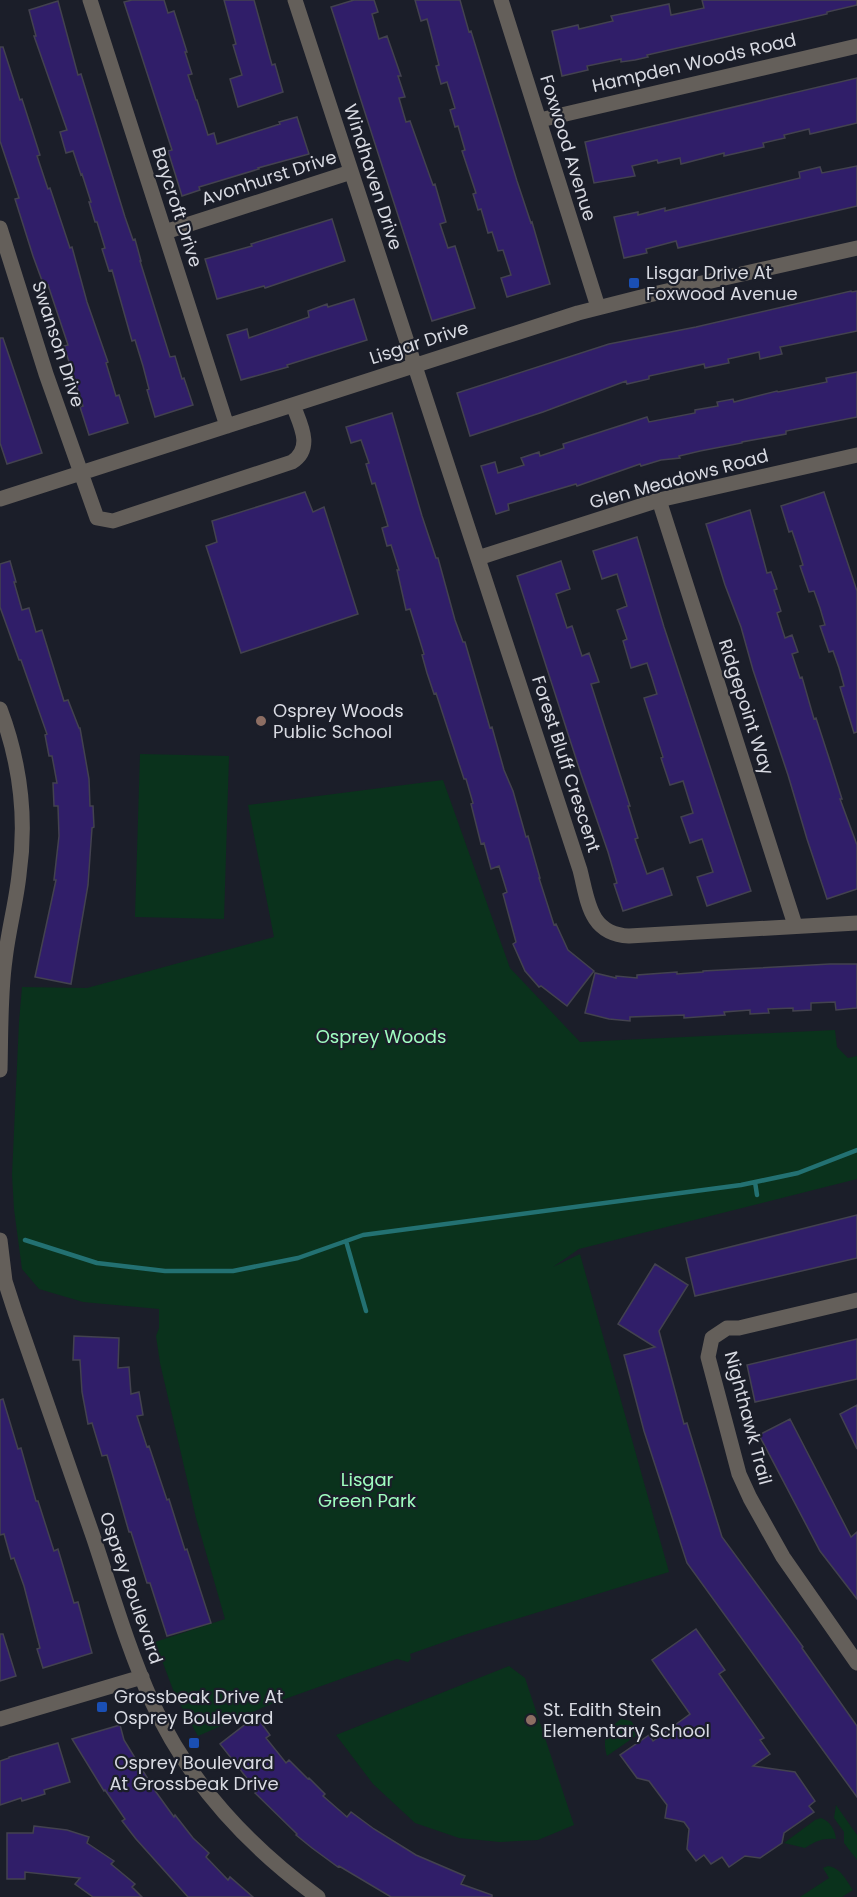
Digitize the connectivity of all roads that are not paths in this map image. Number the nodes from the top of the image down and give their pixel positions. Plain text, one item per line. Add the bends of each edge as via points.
1 (90, 0) edge
2 (295, 0) edge
3 (501, 0) edge
4 (857, 46) edge
5 (540, 120) junction
6 (351, 172) junction
7 (0, 228) edge
8 (165, 232) junction
9 (857, 248) edge
10 (598, 308) junction
11 (414, 365) junction
12 (293, 405) junction
13 (227, 426) junction
14 (856, 460) edge
15 (80, 473) junction
16 (0, 499) edge
17 (659, 500) junction
18 (478, 558) junction
19 (0, 709) edge
20 (857, 923) edge
21 (795, 926) junction
22 (0, 1070) edge
23 (0, 1240) edge
24 (857, 1300) edge
25 (857, 1663) edge
26 (142, 1677) junction
27 (0, 1719) edge
28 (318, 1897) edge

1 - 8 street, Baycroft Drive
2 - 6 street, Windhaven Drive
3 - 5 street, Foxwood Avenue
4 - 5 street, Hampden Woods Road
5 - 10 street, Foxwood Avenue
6 - 8 street, Avonhurst Drive
6 - 11 street, Windhaven Drive
7 - 15 street, Swanson Drive
8 - 13 street, Baycroft Drive
9 - 10 street, Lisgar Drive
10 - 11 street, Lisgar Drive
11 - 12 street, Lisgar Drive
11 - 18 street, Forest Bluff Crescent
12 - 13 street, Lisgar Drive
12 - 15 street, Swanson Drive via 305,443 298,458 112,520 97,518
13 - 15 street, Lisgar Drive
14 - 17 street, Glen Meadows Road
15 - 16 street, Lisgar Drive
17 - 18 street, Glen Meadows Road
17 - 21 street, Ridgepoint Way
18 - 21 street, Forest Bluff Crescent via 596,922 608,933 629,936
19 - 22 street via 16,767 23,825 5,959
20 - 21 street, Forest Bluff Crescent
23 - 26 street, Osprey Boulevard via 5,1281 15,1312
24 - 25 street, Nighthawk Trail via 726,1328 712,1338 708,1357 739,1474 750,1498 783,1557
26 - 27 street
26 - 28 street, Osprey Boulevard via 166,1728 214,1800 263,1853

